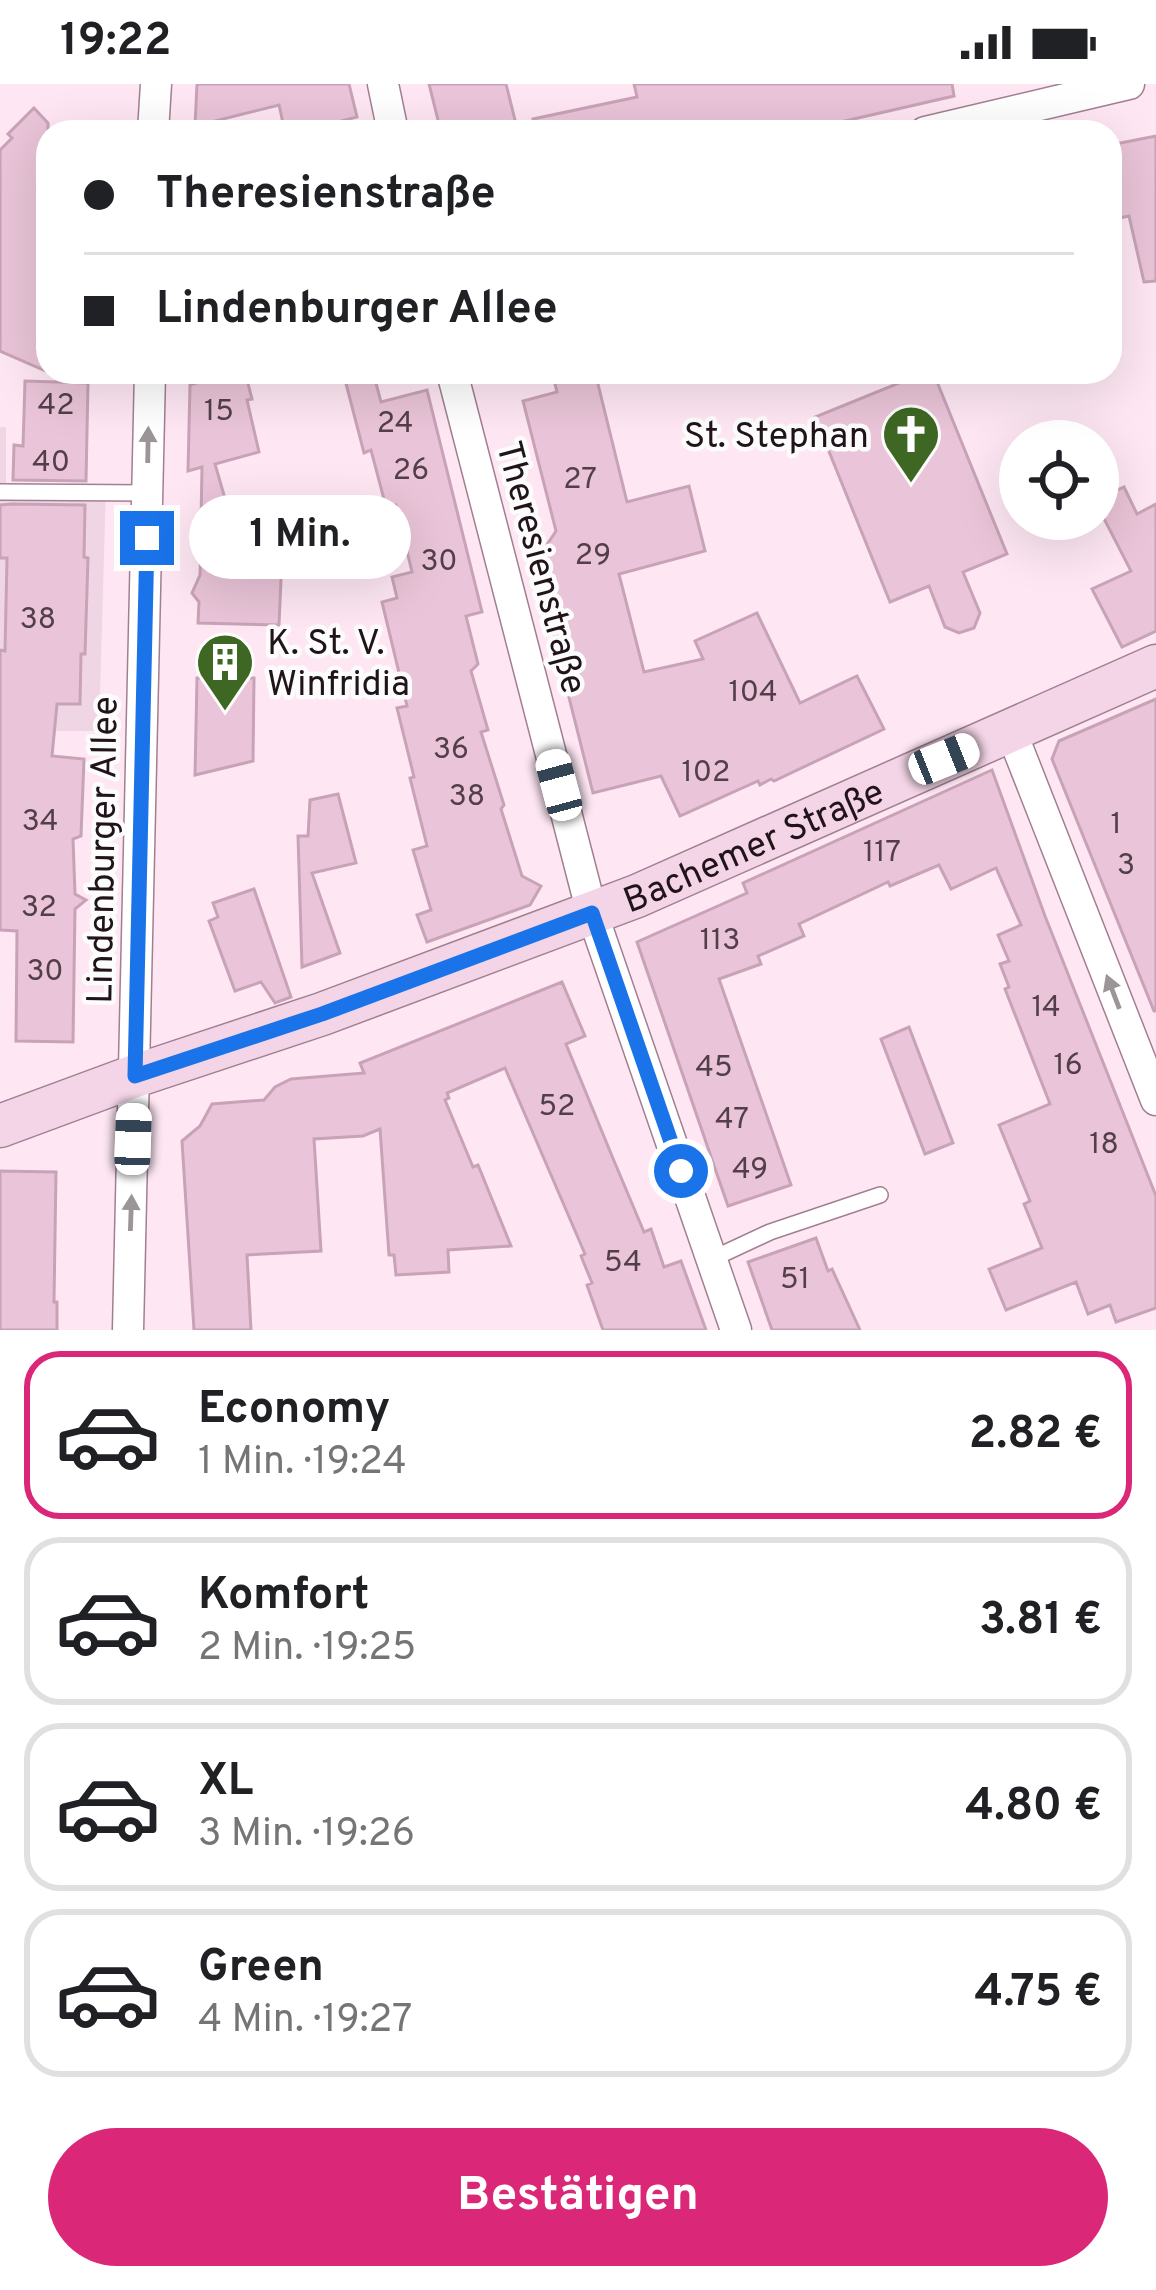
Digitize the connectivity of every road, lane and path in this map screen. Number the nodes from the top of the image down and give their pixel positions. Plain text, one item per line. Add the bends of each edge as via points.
1 (156, 84) edge
2 (382, 84) edge
3 (1129, 84) edge
4 (154, 120) edge
5 (390, 120) edge
6 (977, 120) edge
7 (149, 384) edge
8 (455, 384) edge
9 (0, 492) edge
10 (148, 493) junction
11 (1156, 666) edge
12 (1011, 731) junction
13 (592, 913) junction
14 (135, 1076) junction
15 (1156, 1100) edge
16 (0, 1126) edge
17 (880, 1196) dead end
18 (712, 1259) junction
19 (128, 1330) edge
20 (736, 1330) edge

1 - 4 street
2 - 5 street
3 - 6 street
10 -> 7 street, Lindenburger Allee
8 - 13 street, Theresienstraße
9 - 10 lane
10 - 14 street, Lindenburger Allee
11 - 12 street, Bachemer Straße
12 - 13 street, Bachemer Straße
15 -> 12 street
13 - 14 street, Bachemer Straße
13 - 18 street, Theresienstraße
14 - 16 street, Bachemer Straße
19 -> 14 street, Lindenburger Allee
17 - 18 lane
18 - 20 street, Theresienstraße

